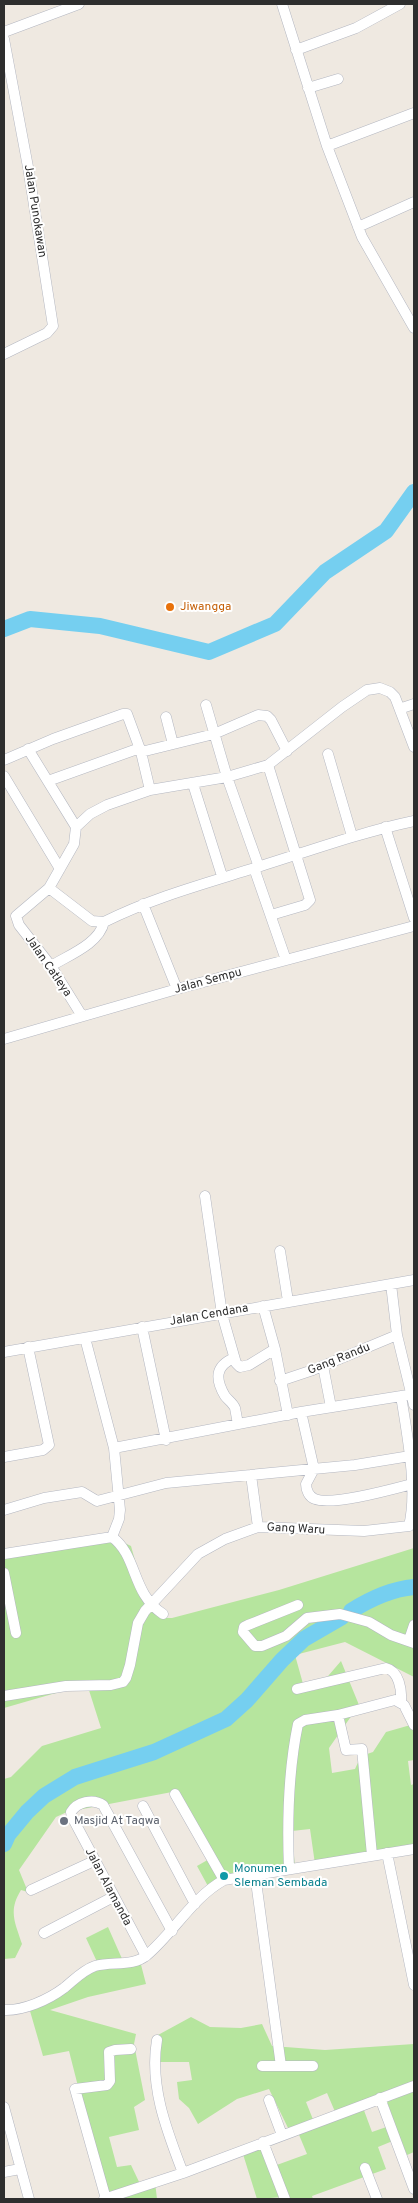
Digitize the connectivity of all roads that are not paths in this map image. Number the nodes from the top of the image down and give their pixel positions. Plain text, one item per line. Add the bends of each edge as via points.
1 (79, 4) edge
2 (282, 4) edge
3 (400, 4) edge
4 (4, 32) edge
5 (4, 39) edge
6 (296, 50) junction
7 (338, 79) dead end
8 (308, 88) junction
9 (414, 113) edge
10 (327, 146) junction
11 (414, 202) edge
12 (358, 226) junction
13 (414, 328) edge
14 (4, 354) edge
15 (414, 704) edge
16 (206, 705) dead end
17 (401, 711) junction
18 (166, 717) dead end
19 (214, 734) junction
20 (173, 744) junction
21 (414, 747) edge
22 (28, 749) junction
23 (140, 750) junction
24 (287, 751) junction
25 (328, 754) dead end
26 (4, 760) edge
27 (268, 765) junction
28 (4, 776) edge
29 (227, 777) junction
30 (48, 782) junction
31 (193, 784) junction
32 (150, 790) junction
33 (414, 821) edge
34 (76, 827) junction
35 (385, 827) junction
36 (352, 836) junction
37 (296, 854) junction
38 (256, 867) junction
39 (60, 869) junction
40 (222, 876) junction
41 (49, 888) junction
42 (143, 904) junction
43 (271, 915) junction
44 (414, 918) edge
45 (104, 922) junction
46 (414, 926) edge
47 (286, 960) junction
48 (51, 966) junction
49 (177, 989) junction
50 (82, 1016) junction
51 (4, 1039) edge
52 (204, 1196) dead end
53 (280, 1251) dead end
54 (414, 1280) edge
55 (391, 1284) junction
56 (288, 1301) junction
57 (263, 1306) junction
58 (222, 1314) junction
59 (142, 1327) junction
60 (397, 1335) junction
61 (85, 1338) junction
62 (28, 1348) junction
63 (275, 1349) junction
64 (4, 1352) edge
65 (234, 1358) junction
66 (323, 1366) junction
67 (280, 1381) junction
68 (408, 1395) edge
69 (414, 1405) edge
70 (332, 1407) junction
71 (301, 1412) junction
72 (288, 1415) junction
73 (238, 1424) junction
74 (166, 1440) junction
75 (114, 1448) junction
76 (410, 1456) junction
77 (4, 1457) edge
78 (314, 1468) junction
79 (251, 1475) junction
80 (412, 1484) junction
81 (118, 1497) junction
82 (414, 1503) edge
83 (4, 1510) edge
84 (258, 1527) junction
85 (112, 1537) junction
86 (4, 1554) edge
87 (4, 1572) edge
88 (150, 1605) junction
89 (298, 1605) dead end
90 (163, 1614) dead end
91 (414, 1625) edge
92 (16, 1632) dead end
93 (412, 1641) edge
94 (297, 1689) dead end
95 (4, 1696) edge
96 (401, 1702) junction
97 (338, 1715) junction
98 (414, 1725) edge
99 (176, 1794) dead end
100 (143, 1806) dead end
101 (414, 1849) edge
102 (387, 1853) junction
103 (372, 1855) junction
104 (94, 1861) junction
105 (289, 1869) junction
106 (254, 1874) junction
107 (224, 1880) junction
108 (31, 1890) dead end
109 (113, 1897) junction
110 (195, 1904) junction
111 (172, 1931) junction
112 (44, 1933) dead end
113 (146, 1956) junction
114 (414, 1985) edge
115 (4, 2010) edge
116 (157, 2040) dead end
117 (131, 2049) dead end
118 (262, 2066) dead end
119 (281, 2066) junction
120 (313, 2066) dead end
121 (414, 2086) edge
122 (380, 2098) junction
123 (269, 2100) dead end
124 (4, 2107) edge
125 (282, 2135) junction
126 (264, 2142) junction
127 (364, 2168) dead end
128 (20, 2170) junction
129 (4, 2172) edge
130 (183, 2173) junction
131 (414, 2189) edge
132 (29, 2199) edge
133 (105, 2199) edge
134 (285, 2199) edge
135 (377, 2199) edge

1 - 4 street
2 - 6 street
3 - 6 street via 356,28
5 - 14 street, Jalan Punokawan via 54,326 47,333
6 - 8 street
7 - 8 street
8 - 10 street
9 - 10 street
10 - 12 street
11 - 12 street
12 - 13 street
15 - 17 street
16 - 19 street
17 - 21 street
17 - 24 street via 396,697 390,692 380,688 367,690
18 - 20 street
19 - 20 street
19 - 24 street via 258,715 267,716
19 - 29 street via 226,759
20 - 23 street
22 - 23 street via 127,714
22 - 26 street
22 - 30 street
23 - 30 street
23 - 32 street
24 - 27 street
25 - 36 street
27 - 29 street
27 - 37 street
28 - 39 street
29 - 31 street
29 - 38 street
30 - 34 street
31 - 32 street
31 - 40 street
32 - 34 street via 107,805
33 - 35 street
34 - 39 street via 74,844
35 - 36 street
35 - 44 street
36 - 37 street
37 - 38 street
37 - 43 street via 309,897 308,904
38 - 40 street
38 - 43 street
39 - 41 street
40 - 42 street
41 - 45 street via 92,921
41 - 48 street, Jalan Catleya via 16,916 19,925
42 - 45 street
42 - 49 street
43 - 47 street
45 - 48 street via 100,934
46 - 47 street, Jalan Sempu
47 - 49 street, Jalan Sempu
48 - 50 street, Jalan Catleya
49 - 50 street, Jalan Sempu
50 - 51 street, Jalan Sempu
52 - 58 street
53 - 56 street
54 - 55 street, Jalan Cendana
55 - 56 street, Jalan Cendana
55 - 60 street
56 - 57 street, Jalan Cendana
57 - 58 street, Jalan Cendana
57 - 63 street
58 - 59 street, Jalan Cendana
58 - 65 street
59 - 61 street, Jalan Cendana
59 - 74 street
60 - 66 street, Gang Randu
60 - 68 street
61 - 62 street, Jalan Cendana
61 - 75 street
62 - 64 street, Jalan Cendana
62 - 77 street via 49,1445 43,1450
63 - 65 street via 240,1367
63 - 67 street
65 - 73 street via 222,1364 217,1376 234,1406
66 - 67 street, Gang Randu
66 - 70 street
67 - 72 street
68 - 69 street
68 - 70 street
68 - 76 street
70 - 71 street
71 - 72 street
71 - 78 street
72 - 73 street
73 - 74 street
74 - 75 street
75 - 81 street
76 - 78 street
76 - 80 street
78 - 79 street
78 - 80 street via 307,1478 306,1488 308,1494 318,1500 344,1499
79 - 81 street via 166,1483
79 - 84 street
80 - 82 street
81 - 83 street via 93,1501 85,1492 74,1492
81 - 85 street via 119,1519
82 - 84 street, Gang Waru via 409,1526 364,1531
84 - 88 street, Gang Waru via 225,1539 198,1554
85 - 86 street
85 - 88 street via 123,1548
87 - 92 street
88 - 90 street
88 - 95 street, Gang Waru via 138,1623 126,1678 118,1684 66,1686
89 - 93 street via 248,1625 243,1632 255,1646 262,1646 286,1636 307,1618 340,1614 369,1622 391,1635
91 - 93 street
94 - 96 street via 386,1668 393,1671 398,1681
96 - 97 street via 390,1700
96 - 98 street
97 - 103 street via 346,1750 362,1749
97 - 105 street via 298,1724 291,1760 287,1825
99 - 107 street
100 - 110 street
101 - 102 street
102 - 103 street
102 - 114 street
103 - 105 street
104 - 108 street
104 - 109 street, Jalan Alamanda
104 - 111 street, Jalan Alamanda via 71,1810 82,1803 96,1801 103,1805
105 - 106 street
106 - 107 street
106 - 119 street
107 - 110 street
109 - 112 street
109 - 113 street, Jalan Alamanda
110 - 111 street
111 - 113 street
113 - 115 street via 132,1962 94,1967 47,1998 18,2009
116 - 130 street via 155,2057 162,2111
117 - 133 street via 109,2052 110,2081 107,2085 75,2088
118 - 119 street
119 - 120 street
121 - 122 street
122 - 125 street
122 - 131 street
123 - 125 street
124 - 128 street
125 - 126 street
126 - 130 street
126 - 134 street
127 - 135 street
128 - 129 street
128 - 132 street
130 - 133 street

